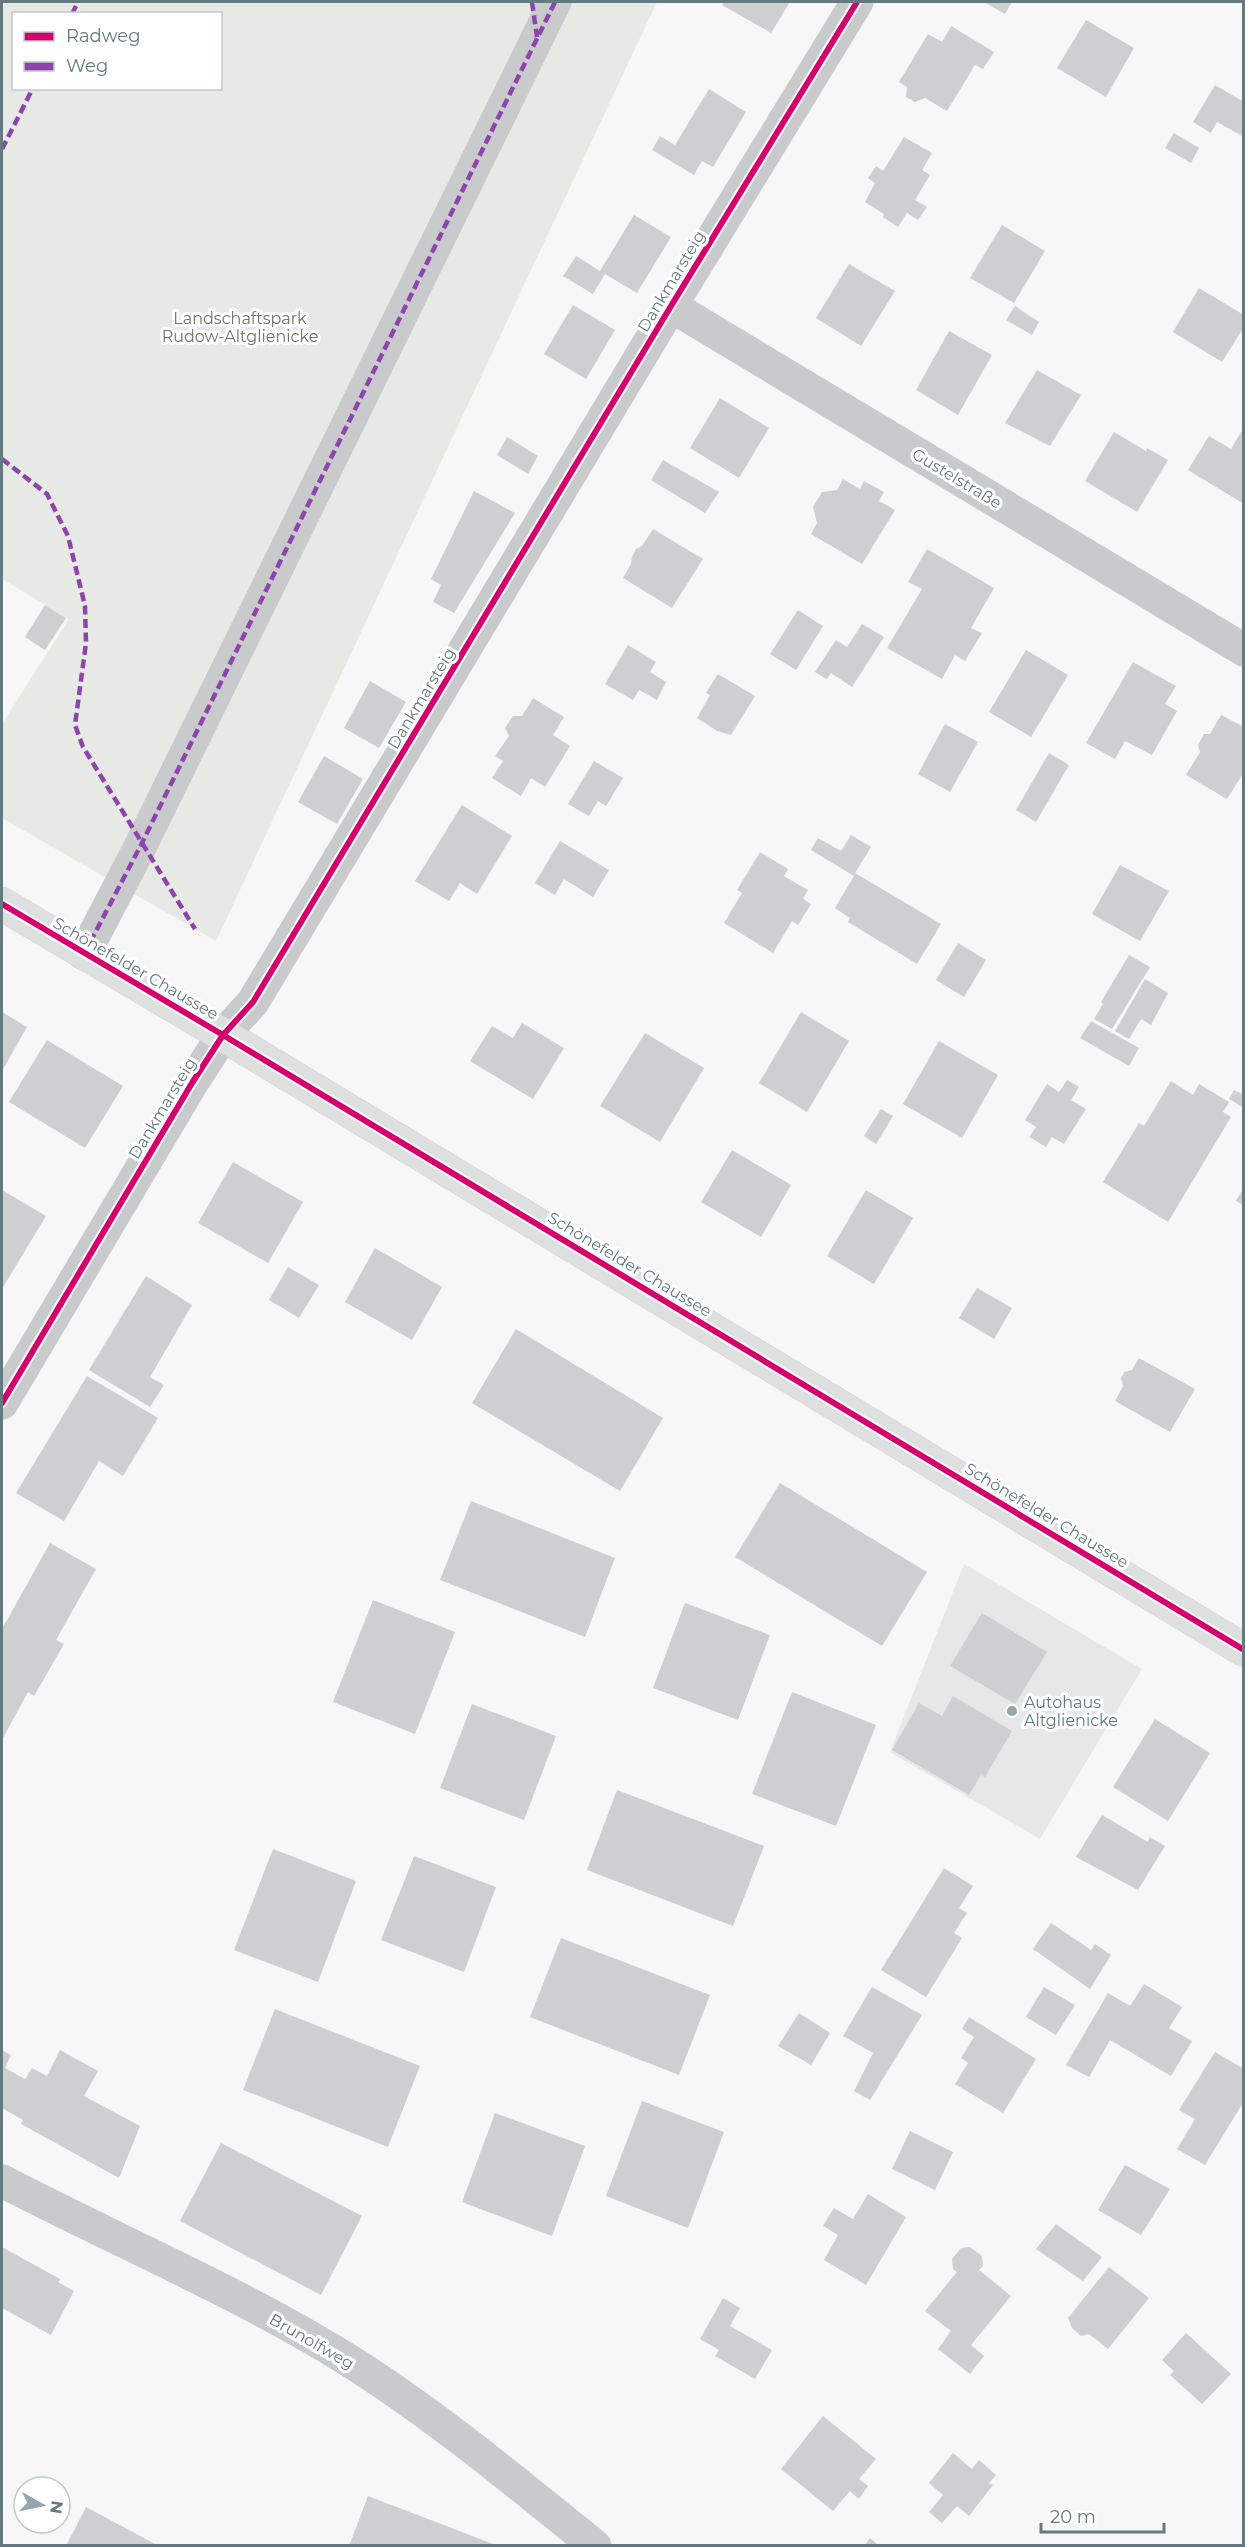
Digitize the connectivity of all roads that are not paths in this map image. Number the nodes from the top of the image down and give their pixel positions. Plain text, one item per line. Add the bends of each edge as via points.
1 (555, 2) edge
2 (857, 2) edge
3 (671, 306) junction
4 (1244, 650) edge
5 (2, 904) edge
6 (84, 954) junction
7 (223, 1035) junction
8 (2, 1403) edge
9 (1244, 1650) edge
10 (2, 2181) edge
11 (595, 2546) edge

1 - 6 street via 147,834
2 - 3 street, Dankmarsteig
3 - 4 street, Gustelstraße
3 - 7 street, Dankmarsteig via 253,1002
5 - 6 main road, Schönefelder Chaussee
6 - 7 main road, Schönefelder Chaussee
7 - 8 street, Dankmarsteig
7 - 9 main road, Schönefelder Chaussee
10 - 11 street, Brunolfweg via 256,2308 354,2364 422,2409

